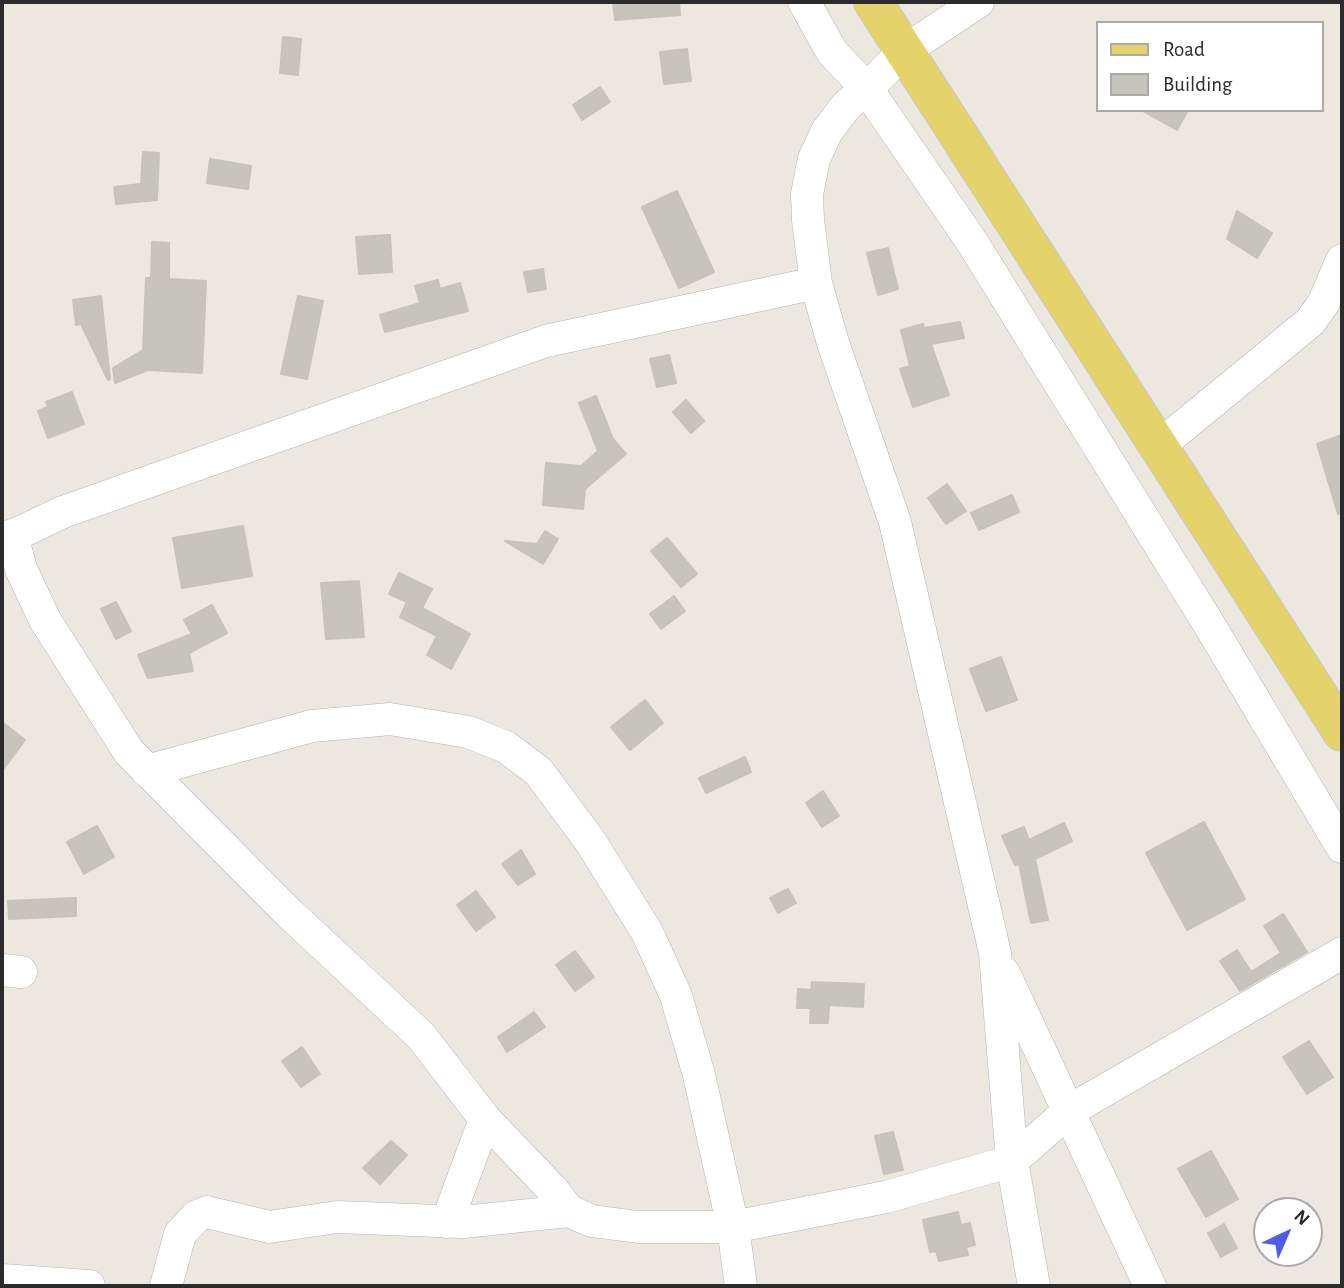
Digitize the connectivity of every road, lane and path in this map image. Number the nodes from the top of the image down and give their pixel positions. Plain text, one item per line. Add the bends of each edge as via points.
1 (804, 2) edge
2 (873, 2) edge
3 (958, 7) edge
4 (904, 51) junction
5 (867, 89) junction
6 (1342, 260) edge
7 (817, 283) junction
8 (1159, 446) junction
9 (7, 538) edge
10 (1342, 732) edge
11 (148, 771) junction
12 (1342, 847) edge
13 (995, 953) junction
14 (1342, 953) edge
15 (1069, 1111) junction
16 (485, 1119) junction
17 (1012, 1161) junction
18 (569, 1211) junction
19 (447, 1222) junction
20 (733, 1227) junction
21 (2, 1280) edge
22 (89, 1286) edge
23 (166, 1286) edge
24 (741, 1286) edge
25 (1034, 1286) edge
26 (1150, 1286) edge

1 - 5 street via 832,52
2 - 4 main road
3 - 4 street
4 - 5 street
4 - 8 main road
5 - 7 street via 827,131 814,159 807,194
5 - 12 street via 972,242
6 - 8 street via 1310,322
7 - 9 street via 547,341 63,512
7 - 13 street via 895,522
8 - 10 main road
9 - 11 street via 45,620 117,736
11 - 16 street via 289,913 421,1036
11 - 20 street via 312,726 390,719 468,732 506,747 540,772 647,932 676,996
13 - 15 street
13 - 17 street
14 - 15 street
15 - 17 street
15 - 26 street
16 - 18 street
16 - 19 street
17 - 20 street via 886,1197
17 - 25 street
18 - 19 street
18 - 20 street via 592,1221 638,1227
19 - 23 street via 337,1217 269,1227 207,1212 180,1234
20 - 24 street
21 - 22 street

